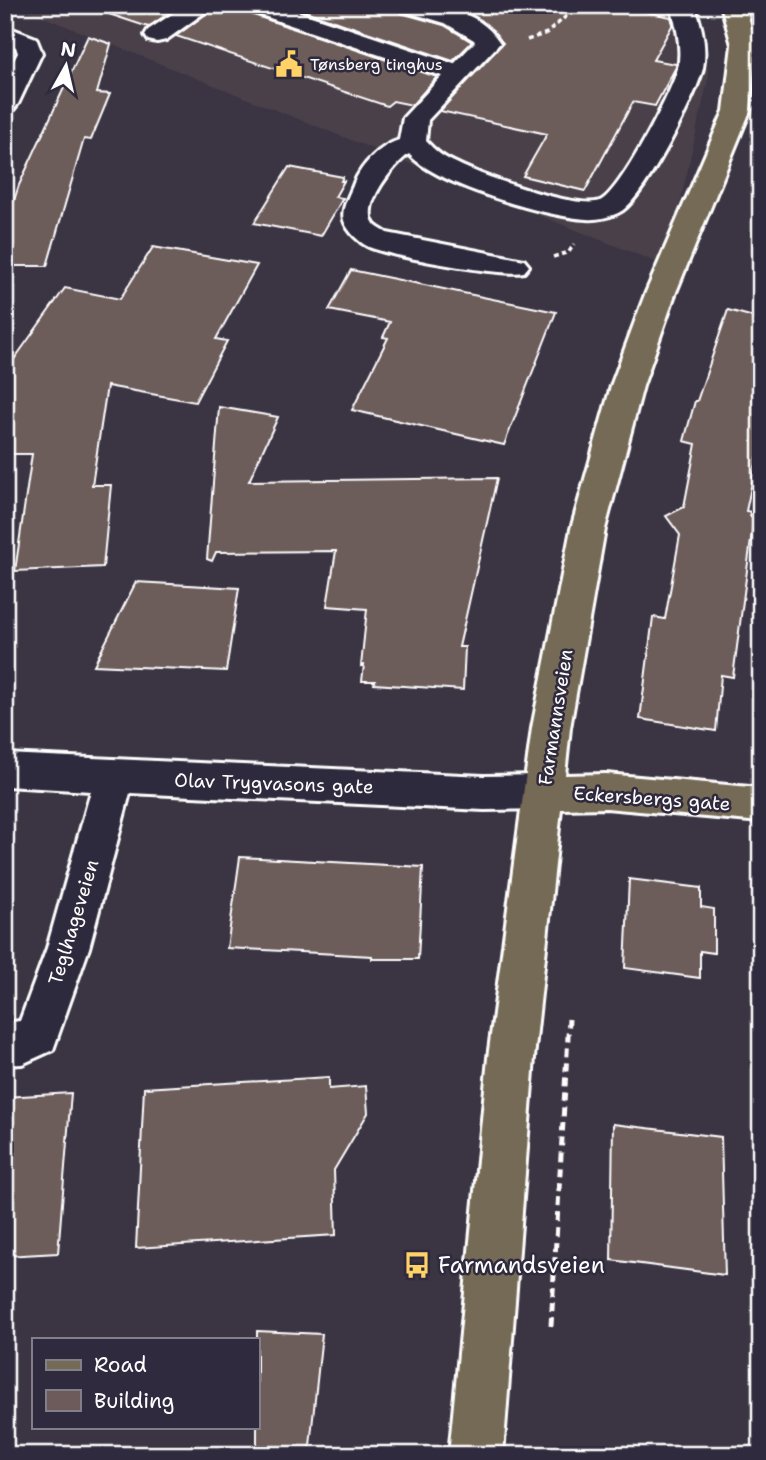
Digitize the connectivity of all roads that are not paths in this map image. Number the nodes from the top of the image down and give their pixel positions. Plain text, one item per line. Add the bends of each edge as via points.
1 (203, 5) edge
2 (254, 5) edge
3 (409, 5) edge
4 (682, 5) edge
5 (733, 5) edge
6 (157, 35) dead end
7 (16, 38) edge
8 (458, 73) junction
9 (5, 104) edge
10 (414, 144) junction
11 (514, 266) road end
12 (5, 770) edge
13 (115, 776) junction
14 (542, 792) junction
15 (761, 805) edge
16 (5, 1044) edge
17 (476, 1455) edge

1 - 6 street
2 - 8 street
3 - 8 street via 480,30 488,43
4 - 10 street via 688,18 690,70 629,186 614,204 587,211 490,187 440,167
5 - 14 main road, Farmannsveien via 744,45 737,111 627,386 588,529
7 - 9 street via 30,52
8 - 10 street via 416,118 411,130
10 - 11 street via 391,154 370,178 357,212 364,230 377,240
12 - 13 street, Olav Trygvasons gate
13 - 14 street, Olav Trygvasons gate
13 - 16 street, Teglhageveien via 68,948 37,1035 22,1043
14 - 15 main road, Eckersbergs gate via 606,791
14 - 17 main road, Farmannsveien via 511,1058

